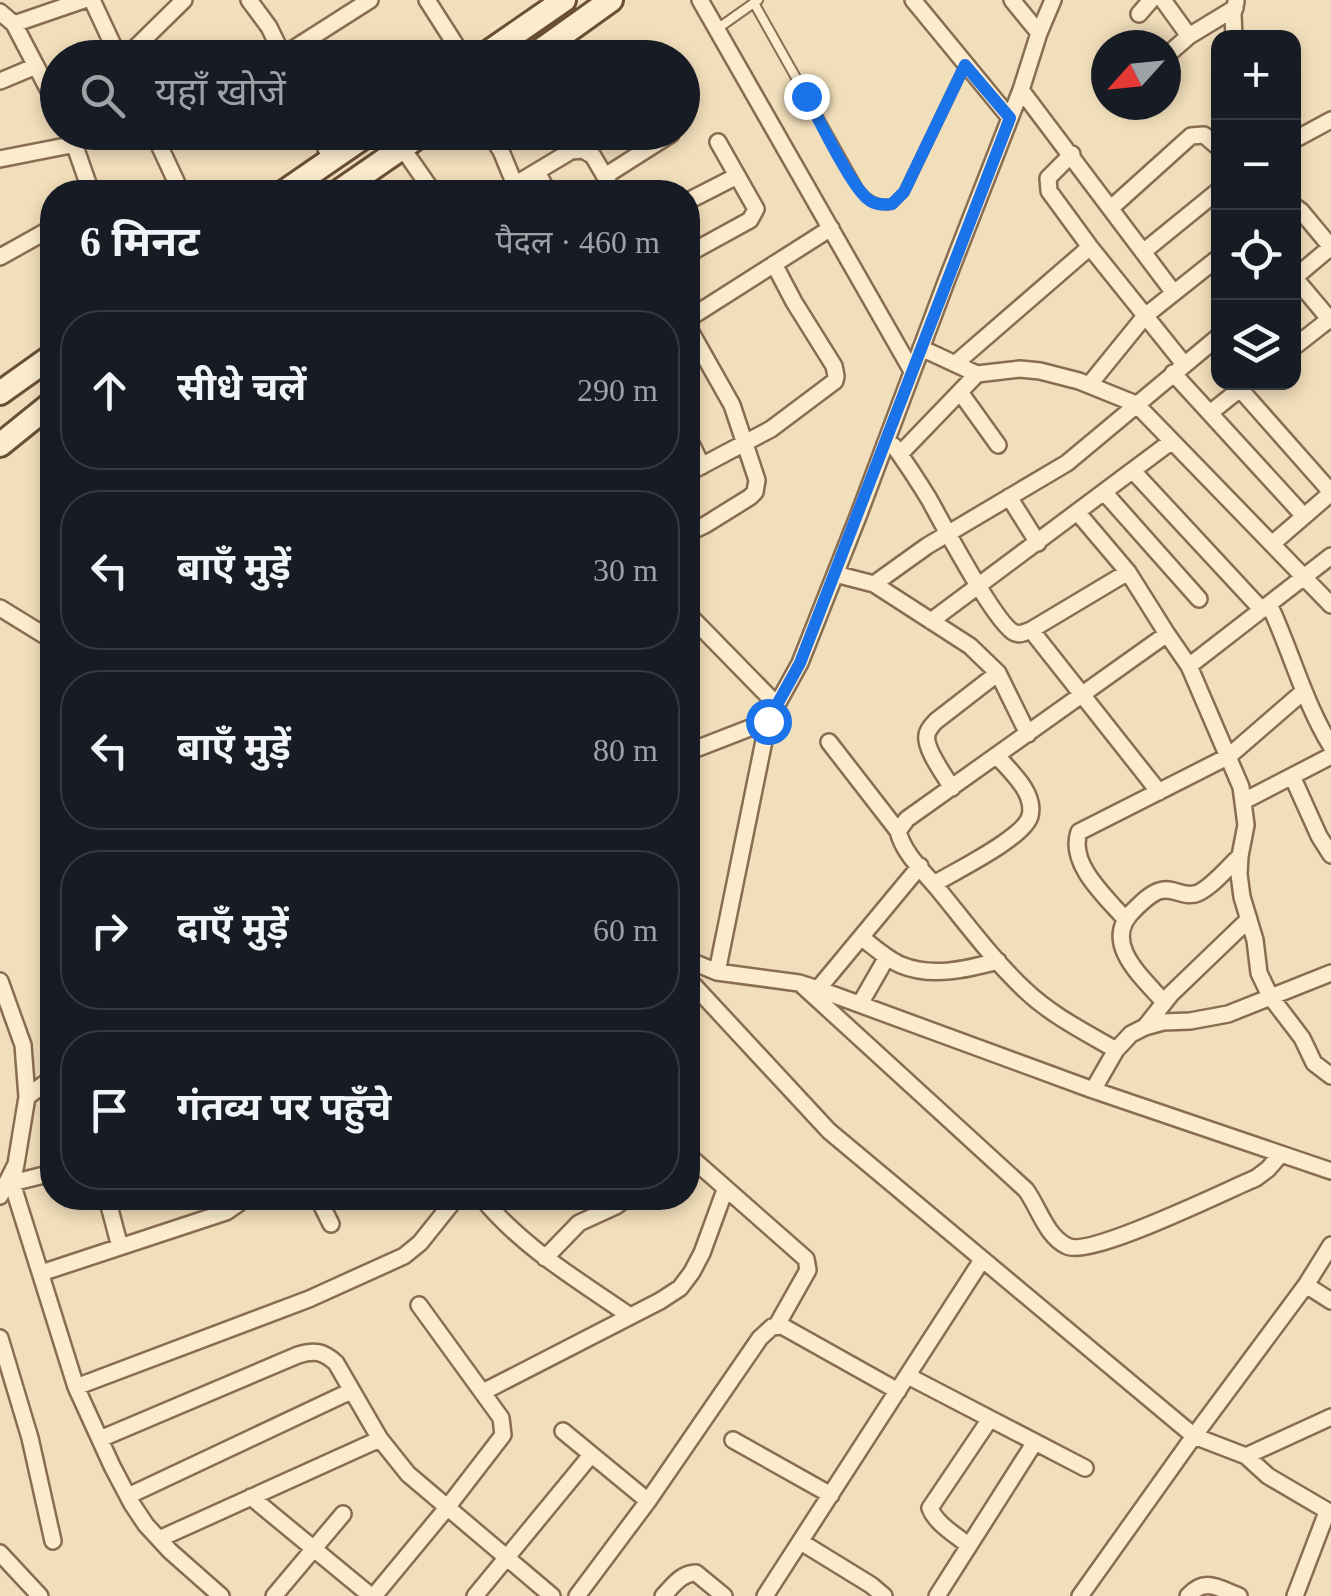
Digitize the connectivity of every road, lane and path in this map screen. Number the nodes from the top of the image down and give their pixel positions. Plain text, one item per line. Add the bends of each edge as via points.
1 (84, 0) edge
2 (92, 0) edge
3 (184, 0) edge
4 (248, 0) edge
5 (370, 0) edge
6 (427, 0) edge
7 (564, 0) edge
8 (611, 0) edge
9 (700, 0) edge
10 (912, 0) edge
11 (1012, 0) edge
12 (1151, 0) edge
13 (1164, 0) edge
14 (756, 1) edge
15 (1236, 4) edge
16 (0, 12) edge
17 (1139, 14) dead end
18 (1045, 18) edge
19 (14, 24) junction
20 (716, 29) junction
21 (1234, 30) edge
22 (1189, 36) junction
23 (113, 40) edge
24 (141, 40) edge
25 (275, 40) edge
26 (308, 40) edge
27 (453, 40) edge
28 (506, 40) edge
29 (555, 40) edge
30 (1181, 43) edge
31 (965, 65) junction
32 (36, 66) junction
33 (40, 74) edge
34 (0, 81) edge
35 (1021, 90) junction
36 (1010, 118) junction
37 (1331, 120) edge
38 (1301, 136) edge
39 (718, 142) dead end
40 (1211, 142) edge
41 (40, 147) edge
42 (77, 150) edge
43 (162, 150) edge
44 (327, 150) edge
45 (346, 150) edge
46 (401, 150) edge
47 (404, 150) edge
48 (500, 150) edge
49 (646, 150) edge
50 (1072, 154) junction
51 (0, 158) edge
52 (332, 160) junction
53 (537, 172) junction
54 (605, 176) junction
55 (737, 176) junction
56 (87, 180) edge
57 (176, 180) edge
58 (302, 180) edge
59 (356, 180) edge
60 (424, 180) edge
61 (514, 180) edge
62 (527, 180) edge
63 (541, 180) edge
64 (607, 180) edge
65 (700, 195) edge
66 (1211, 196) edge
67 (1111, 208) junction
68 (1299, 210) edge
69 (831, 228) junction
70 (40, 234) edge
71 (700, 247) edge
72 (1090, 247) junction
73 (1331, 247) edge
74 (1143, 252) junction
75 (0, 256) edge
76 (774, 264) junction
77 (1211, 264) edge
78 (1301, 271) edge
79 (1301, 285) edge
80 (1174, 293) junction
81 (700, 311) edge
82 (1146, 316) junction
83 (1330, 319) edge
84 (1301, 342) edge
85 (1211, 343) edge
86 (700, 348) edge
87 (921, 348) junction
88 (956, 363) junction
89 (40, 365) edge
90 (1179, 369) junction
91 (912, 371) junction
92 (977, 374) junction
93 (1089, 386) junction
94 (1239, 390) edge
95 (1247, 390) edge
96 (960, 392) junction
97 (0, 393) edge
98 (1136, 404) junction
99 (40, 413) edge
100 (1210, 413) junction
101 (1172, 441) junction
102 (747, 443) junction
103 (885, 444) junction
104 (998, 444) dead end
105 (0, 445) edge
106 (900, 454) junction
107 (700, 467) edge
108 (1134, 470) junction
109 (1104, 492) junction
110 (1331, 493) edge
111 (1009, 497) junction
112 (1078, 512) junction
113 (1303, 515) junction
114 (700, 527) edge
115 (947, 534) junction
116 (1038, 543) junction
117 (1272, 544) junction
118 (1331, 556) edge
119 (1128, 572) junction
120 (835, 574) junction
121 (1304, 577) junction
122 (874, 584) junction
123 (978, 584) junction
124 (1200, 599) dead end
125 (1331, 605) edge
126 (1265, 607) junction
127 (0, 608) edge
128 (932, 621) junction
129 (700, 626) edge
130 (1031, 630) junction
131 (40, 633) edge
132 (1167, 634) junction
133 (1189, 666) junction
134 (998, 673) junction
135 (1304, 690) junction
136 (1082, 694) junction
137 (777, 705) junction
138 (768, 721) junction
139 (1028, 734) junction
140 (829, 742) dead end
141 (1331, 746) edge
142 (700, 747) edge
143 (997, 756) junction
144 (1229, 756) junction
145 (1331, 756) edge
146 (1292, 776) junction
147 (952, 788) junction
148 (1160, 792) junction
149 (1244, 801) junction
150 (898, 831) junction
151 (1331, 855) edge
152 (1240, 856) junction
153 (920, 866) junction
154 (934, 884) junction
155 (1125, 919) junction
156 (1249, 919) junction
157 (862, 937) junction
158 (888, 957) junction
159 (998, 961) junction
160 (700, 965) edge
161 (717, 972) junction
162 (1331, 973) edge
163 (0, 981) edge
164 (799, 983) junction
165 (818, 989) junction
166 (700, 992) edge
167 (1270, 996) junction
168 (1164, 1002) junction
169 (860, 1004) junction
170 (1145, 1027) junction
171 (1116, 1050) junction
172 (1331, 1076) edge
173 (40, 1087) edge
174 (1093, 1090) junction
175 (26, 1097) junction
176 (1280, 1154) junction
177 (16, 1164) junction
178 (700, 1167) edge
179 (1331, 1171) edge
180 (40, 1177) edge
181 (12, 1183) junction
182 (724, 1190) junction
183 (0, 1196) edge
184 (110, 1210) edge
185 (229, 1210) edge
186 (324, 1210) edge
187 (443, 1210) edge
188 (448, 1210) edge
189 (491, 1210) edge
190 (607, 1210) edge
191 (445, 1214) junction
192 (332, 1224) dead end
193 (1331, 1245) edge
194 (120, 1247) junction
195 (545, 1258) junction
196 (982, 1260) junction
197 (40, 1273) junction
198 (1306, 1285) junction
199 (1331, 1301) edge
200 (419, 1305) dead end
201 (630, 1316) junction
202 (777, 1325) junction
203 (0, 1338) edge
204 (908, 1376) junction
205 (76, 1387) junction
206 (351, 1391) junction
207 (898, 1391) junction
208 (483, 1392) junction
209 (1331, 1417) edge
210 (990, 1419) junction
211 (563, 1432) dead end
212 (1194, 1436) junction
213 (100, 1439) junction
214 (380, 1439) junction
215 (733, 1440) dead end
216 (1035, 1442) junction
217 (591, 1455) junction
218 (1246, 1456) junction
219 (1086, 1468) dead end
220 (832, 1495) junction
221 (128, 1496) junction
222 (250, 1498) junction
223 (648, 1501) junction
224 (446, 1509) junction
225 (1329, 1513) edge
226 (343, 1514) dead end
227 (159, 1539) junction
228 (53, 1541) dead end
229 (801, 1542) junction
230 (969, 1546) junction
231 (313, 1548) junction
232 (0, 1553) edge
233 (506, 1558) junction
234 (40, 1596) edge
235 (220, 1596) edge
236 (274, 1596) edge
237 (372, 1596) edge
238 (474, 1596) edge
239 (552, 1596) edge
240 (577, 1596) edge
241 (663, 1596) edge
242 (724, 1596) edge
243 (765, 1596) edge
244 (884, 1596) edge
245 (937, 1596) edge
246 (1080, 1596) edge
247 (1188, 1596) edge
248 (1239, 1596) edge
249 (1294, 1596) edge

1 - 19 street
2 - 23 street
3 - 24 street
4 - 25 street
5 - 26 street
6 - 27 street
7 - 28 street
8 - 29 street
9 - 20 street
10 - 31 street
11 - 18 street
12 - 17 street
13 - 22 street
14 - 20 lane
14 - 31 lane via 858,188 879,205 892,204 904,192
15 - 21 street
15 - 22 street
16 - 19 street
18 - 35 street
19 - 32 street
20 - 69 street
22 - 30 street
31 - 36 street
32 - 33 street
32 - 34 street
35 - 36 street
35 - 50 street
36 - 87 street
37 - 38 street
39 - 55 street
40 - 67 street via 1192,136
41 - 51 street
42 - 56 street
43 - 57 street
44 - 52 street
45 - 52 street
46 - 59 street
47 - 60 street
48 - 61 street
49 - 54 street
50 - 67 street
50 - 72 street via 1050,174 1048,186
52 - 58 street
53 - 54 street via 583,150
53 - 62 street
53 - 63 street
54 - 64 street
55 - 65 street
55 - 71 street via 756,209 753,218
66 - 74 street
67 - 74 street
68 - 73 street
69 - 76 street
69 - 91 street
70 - 75 street
72 - 82 street
72 - 88 street
73 - 78 street
74 - 80 street
76 - 81 street
76 - 102 street via 836,376
77 - 80 street
79 - 83 street
80 - 82 street
82 - 90 street
82 - 93 street
83 - 84 street
85 - 90 street
86 - 102 street
87 - 88 street
87 - 91 street
88 - 92 street
89 - 97 street
90 - 98 street
90 - 100 street
91 - 103 street
92 - 93 street via 1040,371
92 - 96 street
93 - 98 street
94 - 100 street
95 - 110 street
96 - 104 street
96 - 106 street
98 - 101 street
98 - 111 street via 1067,463
99 - 105 street
100 - 113 street
101 - 108 street
101 - 117 street
102 - 107 street
102 - 114 street via 755,492
103 - 106 street
103 - 120 street
106 - 115 street
108 - 109 street
108 - 126 street
109 - 112 street
109 - 124 street
110 - 113 street
111 - 115 street
111 - 116 street
112 - 116 street
112 - 119 street
113 - 117 street
115 - 122 street
115 - 123 street
116 - 123 street
117 - 121 street
118 - 121 street
119 - 130 street
119 - 132 street
120 - 122 street
120 - 137 street
121 - 125 street
121 - 126 street
122 - 128 street
123 - 128 street
123 - 130 street via 1008,626 1018,634
126 - 133 street
126 - 135 street
127 - 131 street
128 - 134 street
129 - 137 street
130 - 136 street
132 - 133 street
132 - 136 street
133 - 144 street
134 - 139 street
134 - 147 street via 928,731 931,753
135 - 141 street
135 - 144 street
136 - 139 street
136 - 148 street
137 - 138 street
138 - 142 street
138 - 161 street
139 - 143 street
140 - 150 street
143 - 147 street
143 - 154 street via 1025,792 1030,816 1015,836
144 - 148 street
144 - 149 street
145 - 146 street
146 - 149 street
146 - 151 street
147 - 150 street
148 - 155 street via 1089,826 1076,840 1084,867
149 - 152 street
150 - 153 street
152 - 155 street via 1199,892 1160,890
152 - 156 street
153 - 154 street
153 - 157 street
154 - 159 street
155 - 168 street via 1120,944
156 - 167 street
156 - 168 street
157 - 158 street
157 - 165 street
158 - 159 street via 904,967 959,972
158 - 169 street
159 - 171 street via 1060,1018
160 - 161 street
161 - 164 street
162 - 167 street
163 - 175 street via 23,1045
164 - 165 street
164 - 176 street via 1026,1190 1064,1246 1086,1247 1150,1224 1256,1178
165 - 169 street
166 - 196 street via 829,1131
167 - 170 street via 1228,1014
167 - 172 street via 1314,1063
168 - 170 street
169 - 174 street
170 - 171 street
171 - 174 street
173 - 175 street
174 - 176 street
175 - 177 street
176 - 179 street
177 - 181 street
177 - 183 street
178 - 182 street
180 - 181 street
181 - 197 street
182 - 201 street via 702,1253 680,1288
182 - 202 street via 808,1264
184 - 194 street
185 - 194 street
186 - 192 street
187 - 191 street
188 - 191 street
189 - 195 street
190 - 195 street via 579,1223
191 - 205 street via 404,1256 309,1300
193 - 198 street
194 - 197 street
195 - 201 street
196 - 204 street
196 - 212 street
197 - 205 street
198 - 199 street
198 - 212 street
200 - 208 street
201 - 208 street
202 - 207 street
202 - 223 street via 760,1338
203 - 228 street
204 - 207 street
204 - 210 street
205 - 213 street
206 - 213 street via 336,1363 309,1352
206 - 214 street
206 - 221 street
207 - 220 street
208 - 224 street via 501,1418 502,1435
209 - 218 street
210 - 216 street
210 - 230 street via 930,1508
211 - 217 street
212 - 218 street
212 - 246 street
213 - 221 street
214 - 222 street
214 - 224 street
215 - 220 street
216 - 219 street
216 - 230 street
217 - 223 street
217 - 233 street
218 - 225 street
220 - 229 street
221 - 227 street
222 - 227 street
222 - 231 street
223 - 240 street
224 - 233 street
224 - 237 street
225 - 249 street
226 - 231 street
227 - 235 street
229 - 243 street
229 - 244 street
230 - 245 street
231 - 236 street
231 - 237 street
232 - 234 street
233 - 238 street
233 - 239 street
241 - 242 street via 680,1578 696,1573
247 - 248 street via 1203,1584

